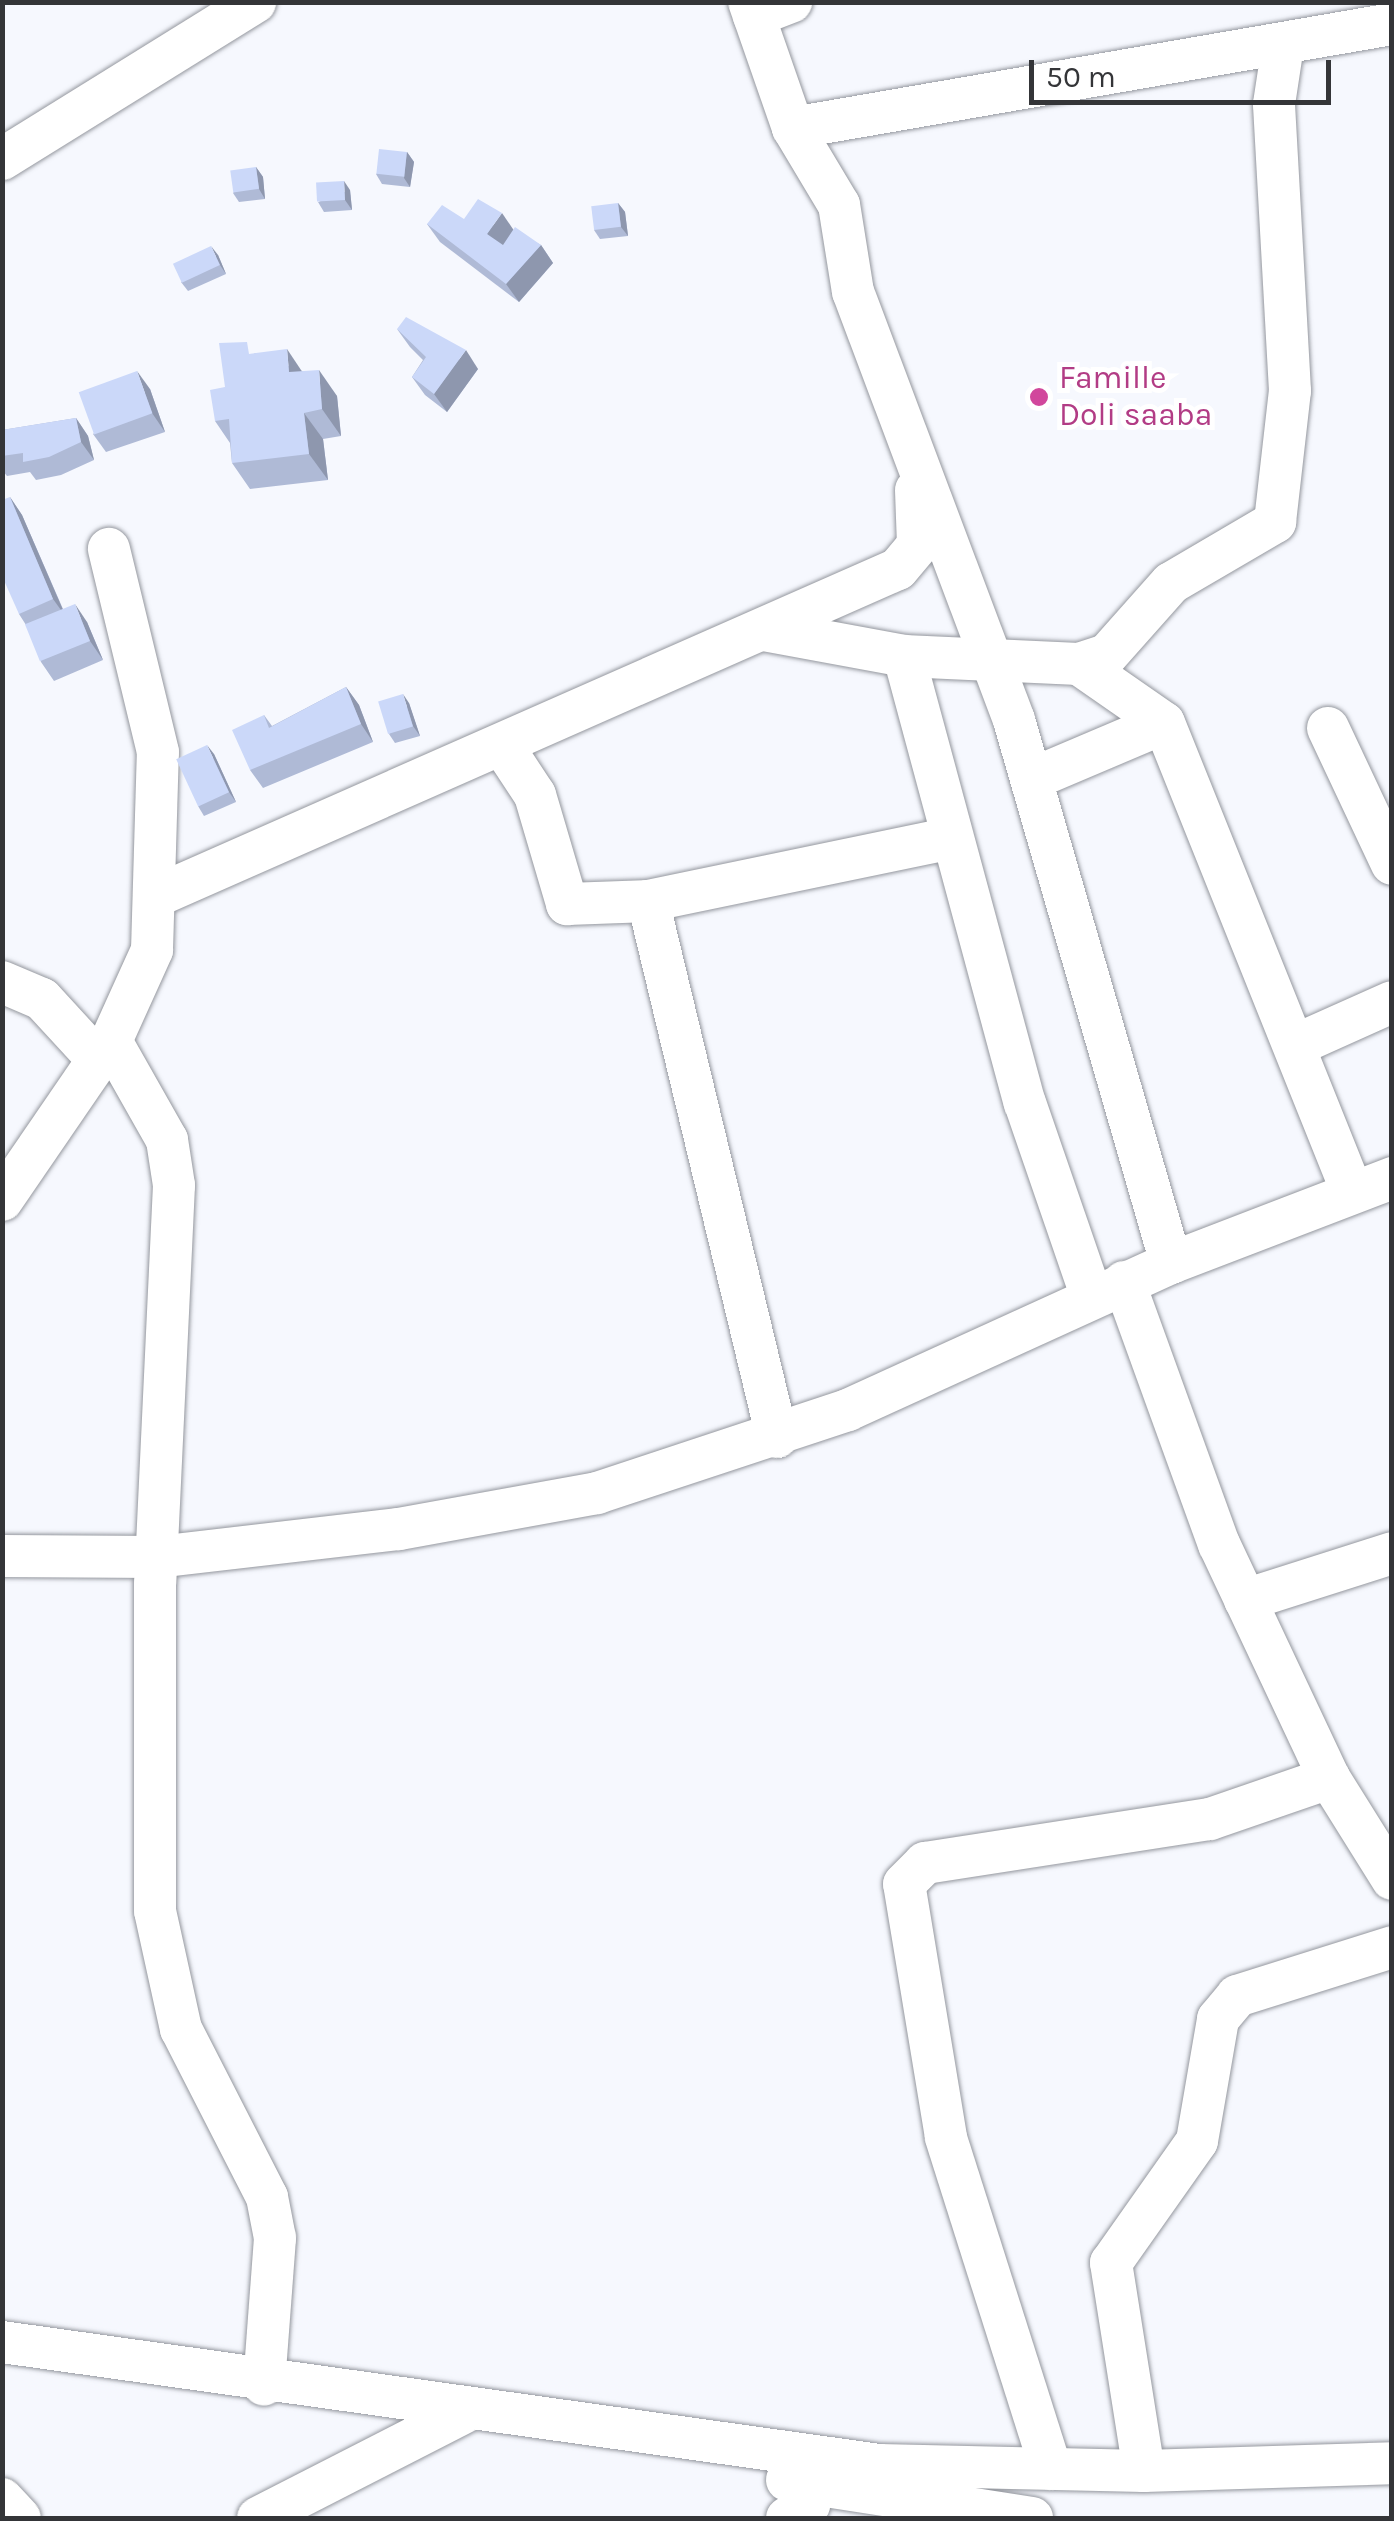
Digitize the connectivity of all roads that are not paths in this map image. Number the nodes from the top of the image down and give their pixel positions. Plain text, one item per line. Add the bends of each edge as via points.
1 (256, 2) edge
2 (765, 7) edge
3 (194, 15) edge
4 (1392, 24) edge
5 (1283, 44) junction
6 (792, 128) junction
7 (6, 146) edge
8 (910, 426) junction
9 (109, 549) dead end
10 (763, 630) junction
11 (904, 656) junction
12 (988, 664) junction
13 (1079, 664) junction
14 (1164, 723) junction
15 (1328, 728) dead end
16 (504, 748) junction
17 (1032, 779) junction
18 (948, 839) junction
19 (1392, 864) edge
20 (160, 894) junction
21 (648, 901) junction
22 (2, 982) edge
23 (1392, 1002) edge
24 (1296, 1046) junction
25 (105, 1050) junction
26 (1371, 1184) edge
27 (2, 1200) edge
28 (1172, 1263) junction
29 (1108, 1290) junction
30 (776, 1438) junction
31 (1392, 1552) edge
32 (2, 1556) edge
33 (157, 1558) junction
34 (1245, 1600) junction
35 (1329, 1778) junction
36 (1392, 1879) edge
37 (1392, 1947) edge
38 (2, 2342) edge
39 (264, 2385) junction
40 (463, 2414) junction
41 (732, 2452) junction
42 (1392, 2463) edge
43 (1052, 2469) junction
44 (1144, 2471) junction
45 (2, 2499) edge
46 (799, 2505) edge
47 (20, 2518) edge
48 (258, 2518) edge
49 (1032, 2518) edge

1 - 3 street
2 - 6 street
3 - 7 street
4 - 5 street
5 - 6 street
5 - 13 street via 1274,104 1289,319 1282,509 1264,531 1171,582 1107,655
6 - 8 street via 838,205 853,292
8 - 10 street via 920,531 912,556
8 - 12 street
9 - 20 street via 152,705
10 - 11 street
10 - 16 street
11 - 12 street
11 - 18 street
12 - 13 street
12 - 17 street
13 - 14 street
14 - 17 street
14 - 24 street
15 - 19 street
16 - 20 street
16 - 21 street via 535,794 567,904
17 - 28 street
18 - 21 street
18 - 29 street
20 - 25 street via 136,999
21 - 30 street
22 - 25 street via 42,998
23 - 24 street
24 - 26 street
25 - 27 street
25 - 33 street via 172,1160
26 - 28 street
28 - 29 street
29 - 30 street
29 - 34 street
30 - 33 street via 669,1474 505,1511
31 - 34 street
32 - 33 street
33 - 39 street via 155,1911 182,2028 267,2197 275,2238
34 - 35 street
35 - 36 street
35 - 43 street via 1210,1819 924,1863 904,1884 946,2137
37 - 44 street via 1237,1996 1218,2019 1197,2141 1111,2263
38 - 39 street
39 - 40 street
40 - 41 street
40 - 48 street
41 - 43 street
41 - 46 street
42 - 44 street
43 - 44 street
45 - 47 street
46 - 49 street

